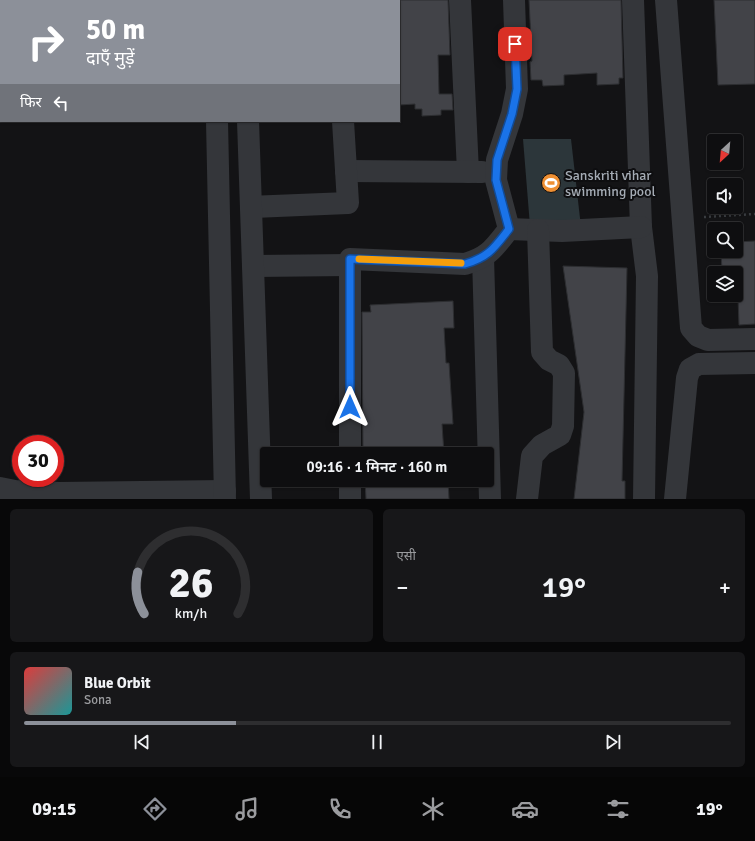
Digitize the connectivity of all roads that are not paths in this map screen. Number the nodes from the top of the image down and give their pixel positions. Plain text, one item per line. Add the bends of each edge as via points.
1 (460, 0) edge
2 (514, 0) edge
3 (633, 0) edge
4 (666, 0) edge
5 (217, 122) edge
6 (248, 122) edge
7 (343, 122) edge
8 (346, 171) junction
9 (468, 172) junction
10 (496, 172) junction
11 (251, 207) junction
12 (641, 227) junction
13 (509, 229) junction
14 (538, 230) junction
15 (483, 257) junction
16 (350, 265) junction
17 (253, 266) junction
18 (755, 339) edge
19 (755, 363) edge
20 (350, 447) edge
21 (350, 487) edge
22 (0, 488) edge
23 (225, 495) edge
24 (260, 499) edge
25 (350, 499) edge
26 (490, 499) edge
27 (527, 499) edge
28 (644, 499) edge
29 (675, 499) edge

1 - 9 street
2 - 10 street via 517,89
3 - 12 street
4 - 18 street via 691,328 698,336 708,340
5 - 23 street
6 - 11 street
7 - 8 street
8 - 9 street
8 - 11 street via 348,203
9 - 10 street
10 - 13 street
11 - 17 street
12 - 14 street
12 - 28 street via 647,276
13 - 14 street
13 - 15 street via 490,253
14 - 27 street via 542,352 549,360 559,365 564,373 562,426 560,435 532,456
15 - 16 street via 465,264 350,259
15 - 26 street
16 - 17 street
16 - 20 street
17 - 24 street
19 - 29 street via 699,364 690,369
21 - 25 street
22 - 23 street via 59,493

